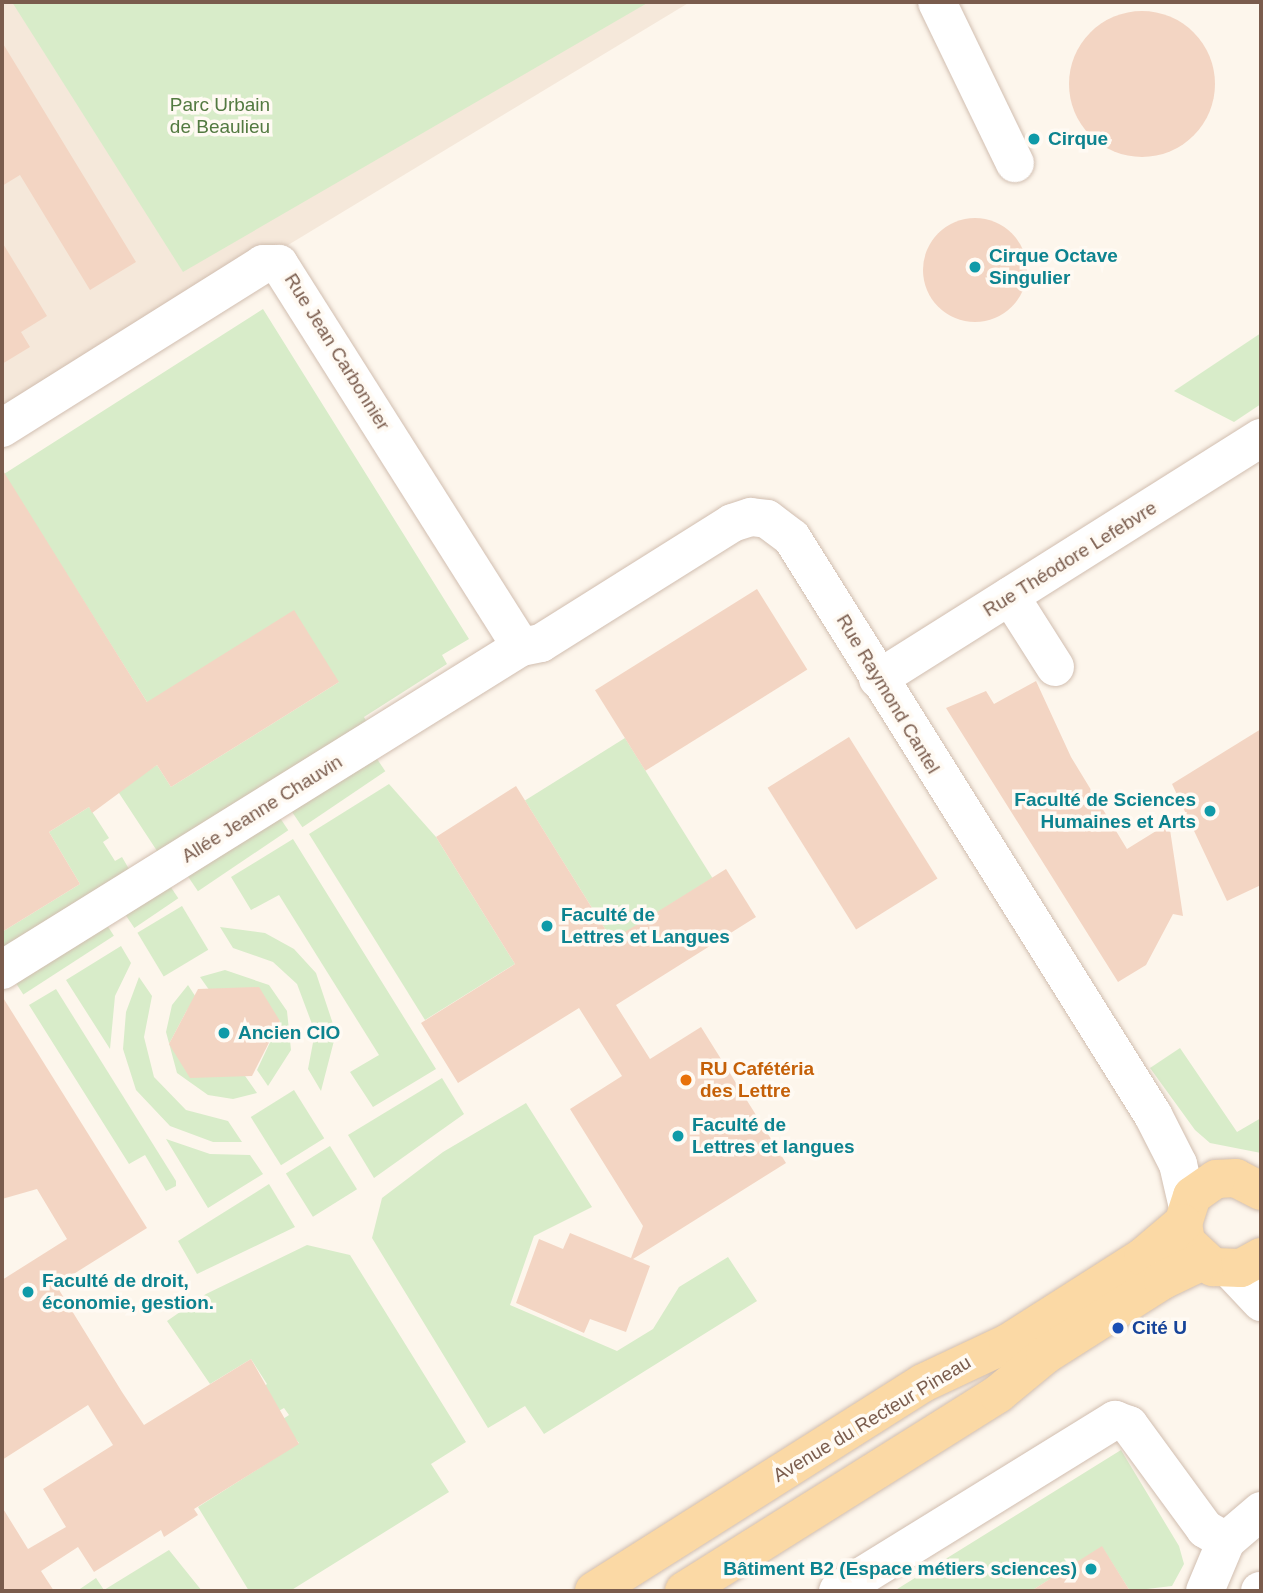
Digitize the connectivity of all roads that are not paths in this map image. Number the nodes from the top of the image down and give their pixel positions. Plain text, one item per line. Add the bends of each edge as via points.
1 (937, 2) edge
2 (1014, 163) dead end
3 (2, 428) edge
4 (1261, 438) edge
5 (1010, 596) junction
6 (521, 647) junction
7 (1055, 667) dead end
8 (878, 679) junction
9 (2, 970) edge
10 (1153, 1115) junction
11 (1246, 1180) edge
12 (1185, 1213) junction
13 (1232, 1263) edge
14 (1261, 1302) edge
15 (1261, 1511) edge
16 (1226, 1541) junction
17 (594, 1591) edge
18 (684, 1591) edge
19 (838, 1591) edge
20 (1205, 1591) edge
21 (1231, 1591) edge

1 - 2 street
3 - 6 street, Rue Jean Carbonnier via 263,264 279,264
4 - 5 street, Rue Théodore Lefebvre
5 - 7 street
5 - 8 street, Rue Théodore Lefebvre
6 - 8 street, Rue Raymond Cantel via 541,643 751,517 767,519 792,538
6 - 9 street, Allée Jeanne Chauvin
8 - 10 street, Rue Raymond Cantel
10 - 11 street, Rue Raymond Cantel
10 - 12 street, Rue Raymond Cantel via 1178,1164
11 - 12 main road, Avenue du Recteur Pineau via 1200,1187
12 - 13 main road via 1186,1242
12 - 17 main road, Avenue du Recteur Pineau via 1143,1257 1008,1343 923,1383
13 - 14 street
13 - 18 main road via 1045,1354 950,1424
15 - 16 street
16 - 19 street via 1205,1529 1129,1425 1115,1420
16 - 20 street
20 - 21 street

